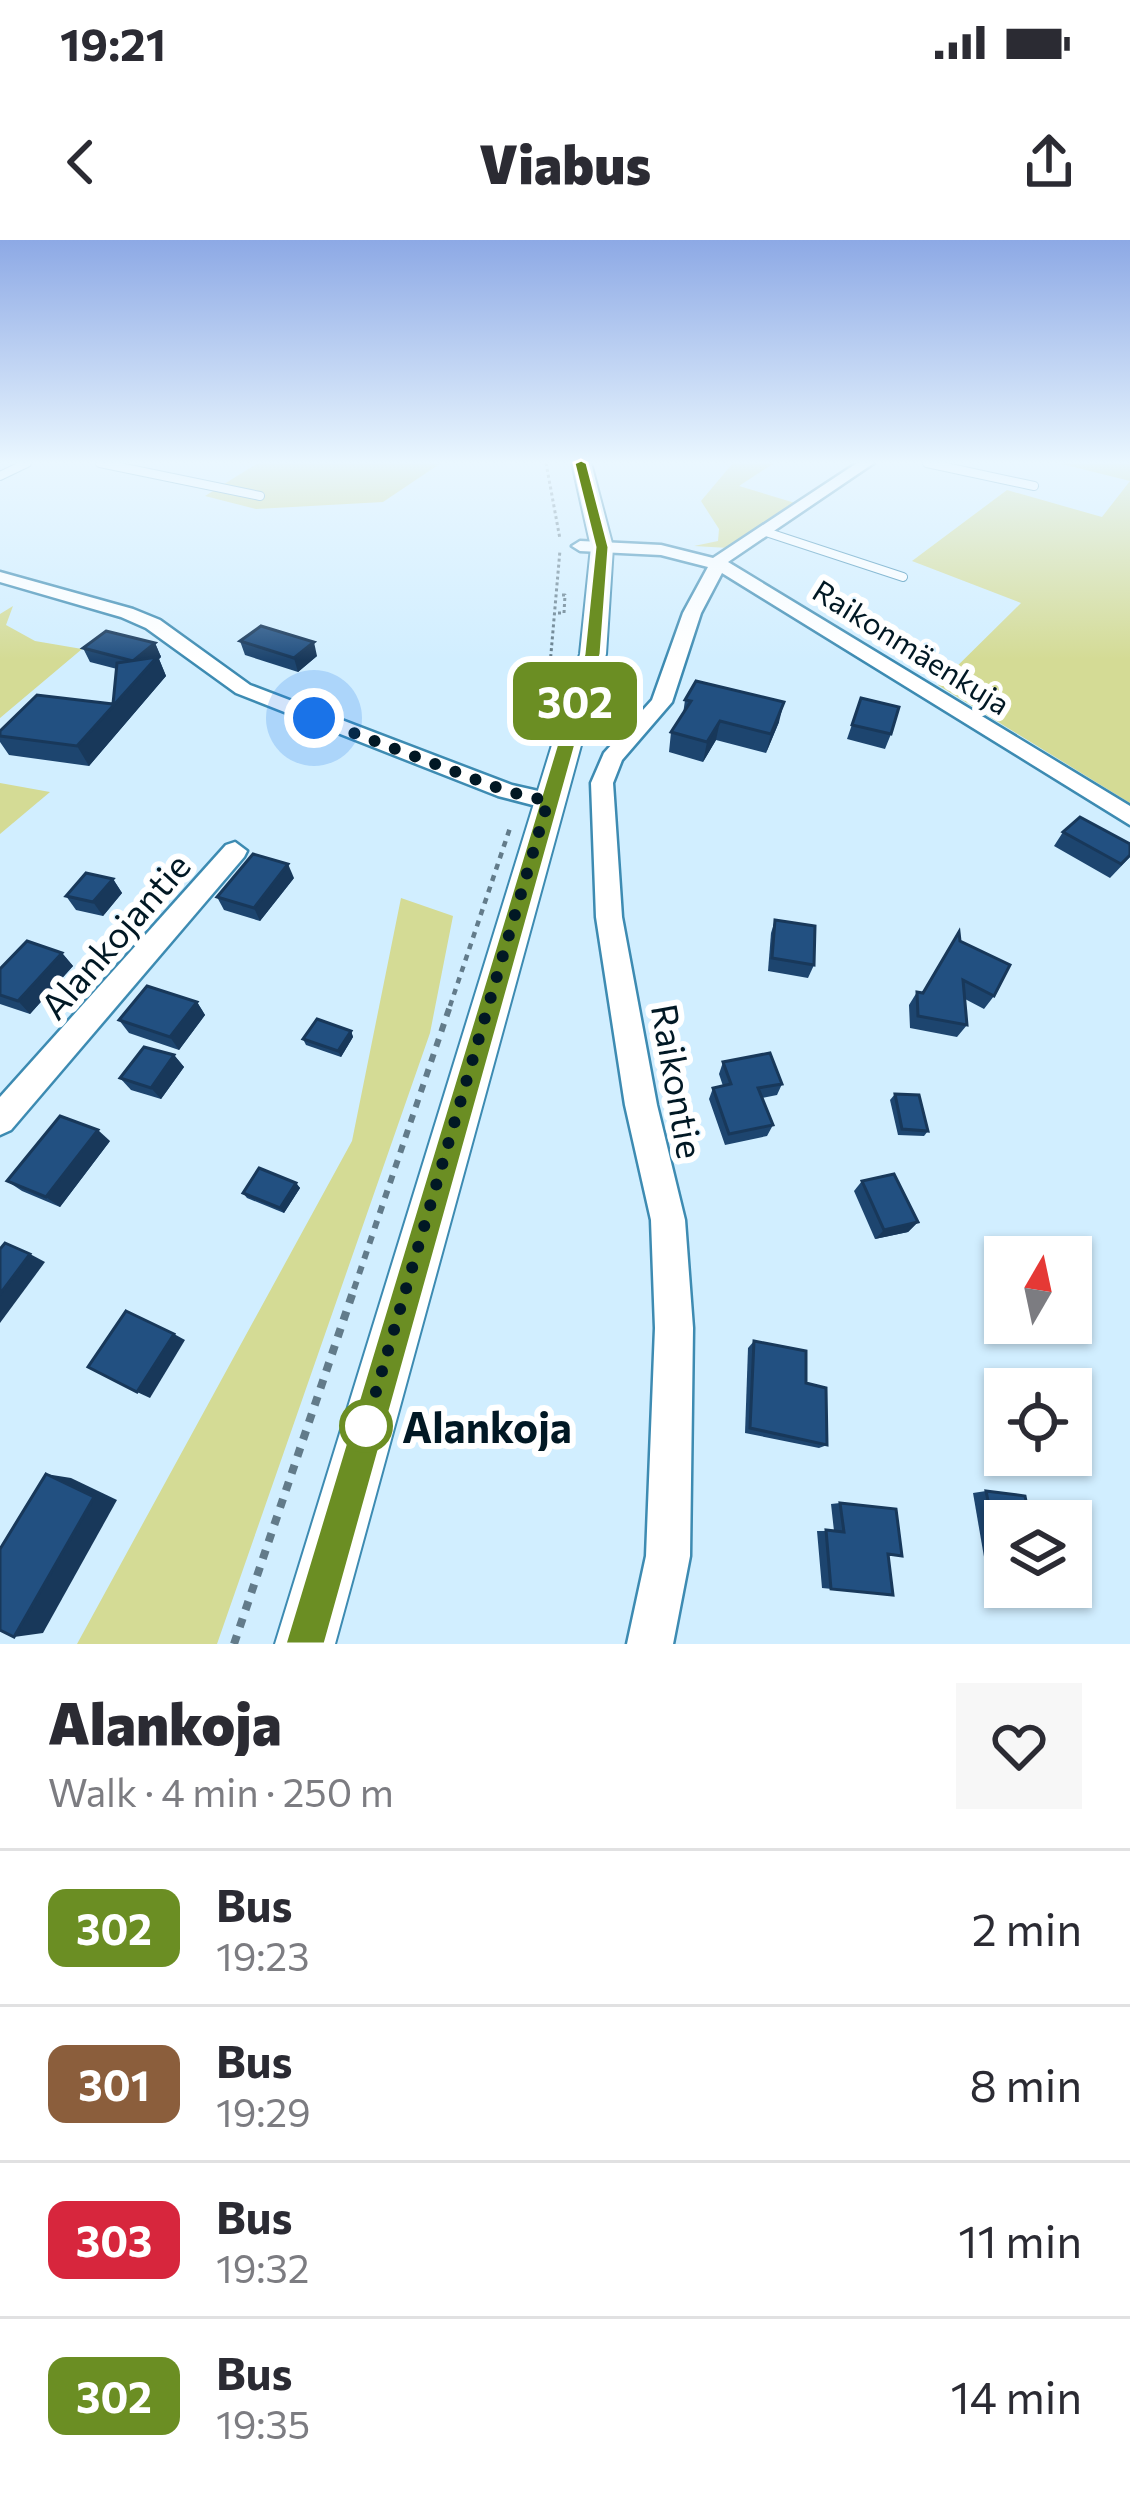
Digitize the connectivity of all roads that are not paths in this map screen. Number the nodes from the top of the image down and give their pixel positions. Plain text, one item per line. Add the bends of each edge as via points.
1 (585, 529) edge
2 (589, 529) edge
3 (771, 529) edge
4 (766, 532) junction
5 (591, 546) junction
6 (719, 564) junction
7 (0, 577) edge
8 (903, 578) dead end
9 (534, 799) junction
10 (1130, 817) edge
11 (235, 851) dead end
12 (0, 1120) edge
13 (305, 1644) edge
14 (650, 1644) edge

1 - 5 main road
2 - 5 main road
3 - 4 street
4 - 6 street
4 - 8 lane
5 - 6 street, Raikonmäenkuja
5 - 9 main road via 597,631
6 - 10 street, Raikonmäenkuja
6 - 14 street, Raikontie via 692,613 662,702 612,758 600,809 609,916 668,1220 668,1556
7 - 9 street via 127,613 243,689
9 - 13 main road
11 - 12 street, Alankojantie

